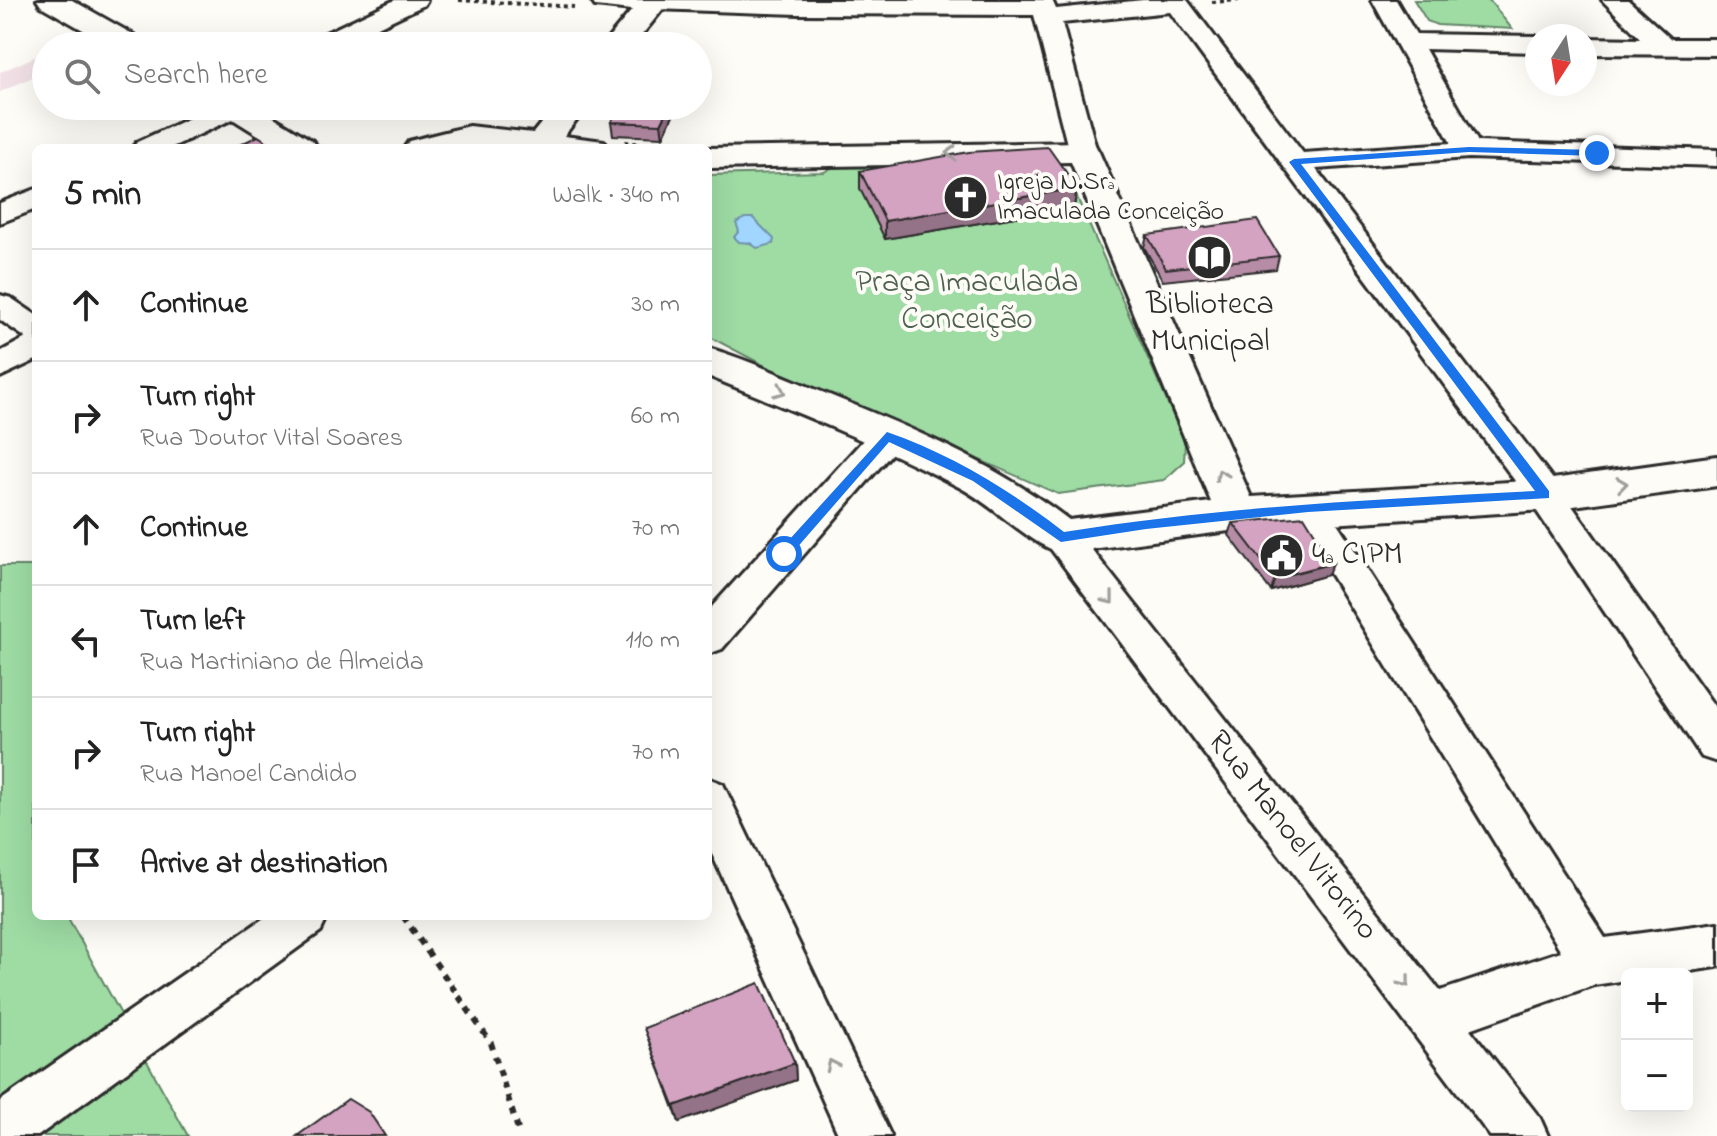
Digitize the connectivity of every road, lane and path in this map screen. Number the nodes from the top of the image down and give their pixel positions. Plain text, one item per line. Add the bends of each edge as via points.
1 (51, 0) edge
2 (415, 0) edge
3 (459, 0) edge
4 (1384, 0) edge
5 (1614, 0) edge
6 (656, 1) edge
7 (1176, 2) edge
8 (591, 4) edge
9 (799, 4) edge
10 (1044, 8) edge
11 (107, 32) edge
12 (348, 32) edge
13 (629, 32) edge
14 (1408, 41) junction
15 (1525, 44) edge
16 (1597, 46) edge
17 (1665, 47) junction
18 (1717, 47) edge
19 (207, 120) edge
20 (256, 120) edge
21 (558, 120) edge
22 (156, 144) edge
23 (295, 144) edge
24 (436, 144) edge
25 (529, 144) edge
26 (537, 144) edge
27 (1469, 150) junction
28 (1083, 152) junction
29 (712, 158) edge
30 (1717, 158) edge
31 (1294, 162) junction
32 (32, 200) edge
33 (0, 214) edge
34 (1072, 278) dead end
35 (1024, 286) dead end
36 (0, 305) edge
37 (32, 327) edge
38 (32, 348) edge
39 (712, 363) edge
40 (0, 366) edge
41 (887, 436) junction
42 (1717, 471) edge
43 (1545, 495) junction
44 (1308, 508) junction
45 (1237, 514) junction
46 (1061, 537) junction
47 (712, 633) edge
48 (1717, 744) edge
49 (712, 806) edge
50 (299, 920) edge
51 (406, 920) edge
52 (1717, 945) edge
53 (1594, 962) junction
54 (1432, 1018) junction
55 (0, 1132) edge
56 (520, 1136) edge
57 (865, 1136) edge
58 (1522, 1136) edge

1 - 11 main road
2 - 12 street
3 - 8 path
4 - 14 street
5 - 17 street
6 - 8 main road
6 - 9 street
6 - 13 main road
7 - 10 street
7 - 31 street
9 - 10 street
10 - 28 street
14 - 15 street
14 - 27 street
16 - 17 street
17 - 18 street
19 - 22 street
20 - 23 main road
21 - 26 main road
24 - 25 main road via 469,136
27 - 30 street
27 - 31 street
28 -> 29 main road
45 -> 28 main road
31 - 43 street
32 - 33 street
34 - 35 path
36 - 37 street
38 - 40 street
39 -> 41 main road
41 - 46 main road via 977,478
41 - 47 street
43 -> 42 main road
43 - 44 main road
43 - 48 street
44 - 45 main road
44 - 53 street
45 - 46 main road
46 -> 54 street, Rua Manoel Vitorino
57 -> 49 street
50 - 55 street
51 - 56 path via 491,1043
52 - 53 street
53 - 54 street
54 - 58 street, Rua Manoel Vitorino

